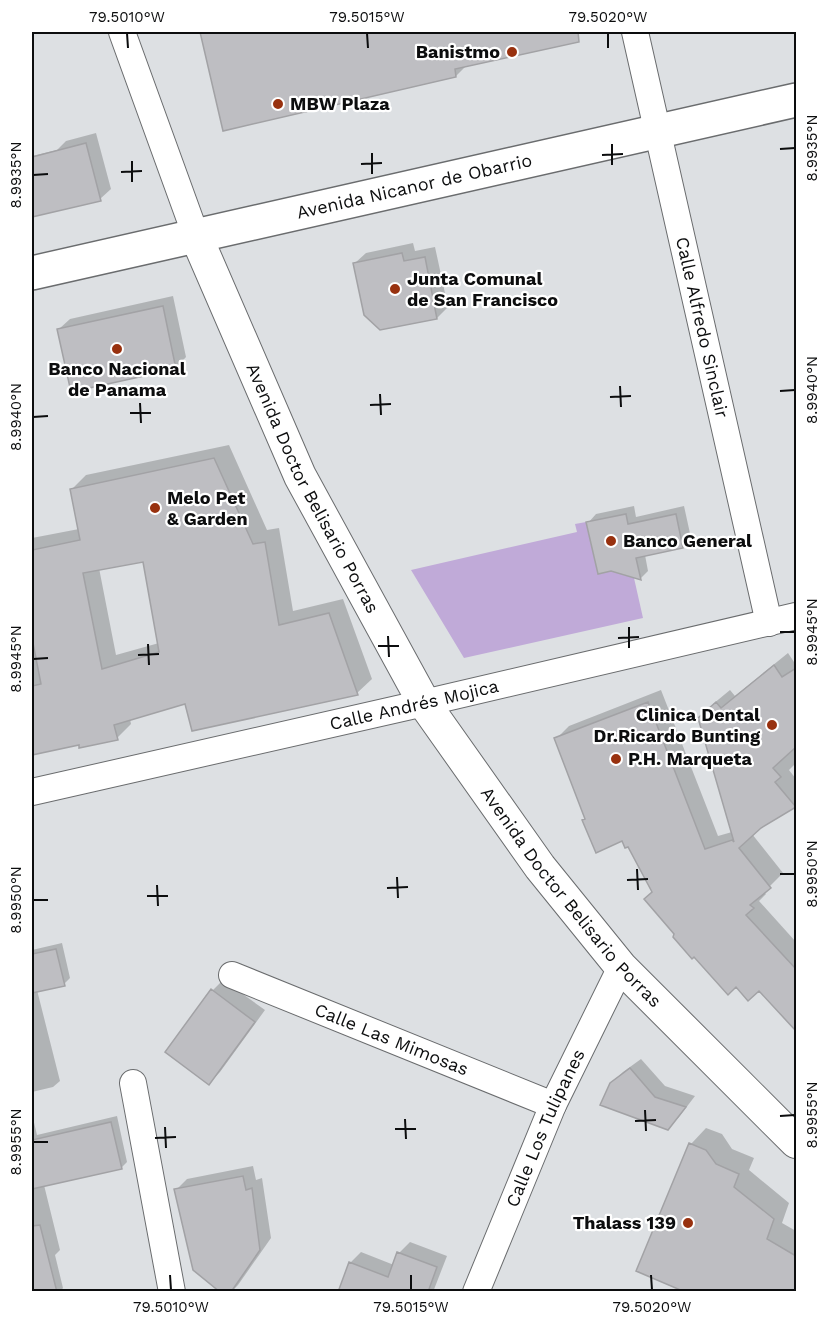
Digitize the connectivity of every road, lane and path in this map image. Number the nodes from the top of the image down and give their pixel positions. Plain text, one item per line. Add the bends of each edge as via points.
1 (122, 32) edge
2 (635, 32) edge
3 (796, 100) edge
4 (657, 130) junction
5 (196, 236) junction
6 (32, 273) edge
7 (796, 616) edge
8 (769, 623) junction
9 (424, 703) junction
10 (32, 792) edge
11 (621, 967) junction
12 (232, 975) dead end
13 (134, 1083) dead end
14 (553, 1105) junction
15 (796, 1142) edge
16 (172, 1292) edge
17 (476, 1292) edge

1 - 5 street, Avenida Doctor Belisario Porras
2 - 4 street, Calle Alfredo Sinclair
3 - 4 main road, Avenida Nicanor de Obarrio
4 - 5 main road, Avenida Nicanor de Obarrio
4 - 8 street, Calle Alfredo Sinclair
5 - 6 main road, Avenida Nicanor de Obarrio
5 - 9 street, Avenida Doctor Belisario Porras via 300,476
7 - 8 street, Calle Andrés Mojica
8 - 9 street, Calle Andrés Mojica
9 - 10 street, Calle Andrés Mojica
9 - 11 street, Avenida Doctor Belisario Porras via 540,867
11 - 14 street, Calle Los Tulipanes
11 - 15 street, Avenida Doctor Belisario Porras
12 - 14 street, Calle Las Mimosas
13 - 16 street
14 - 17 street, Calle Los Tulipanes

